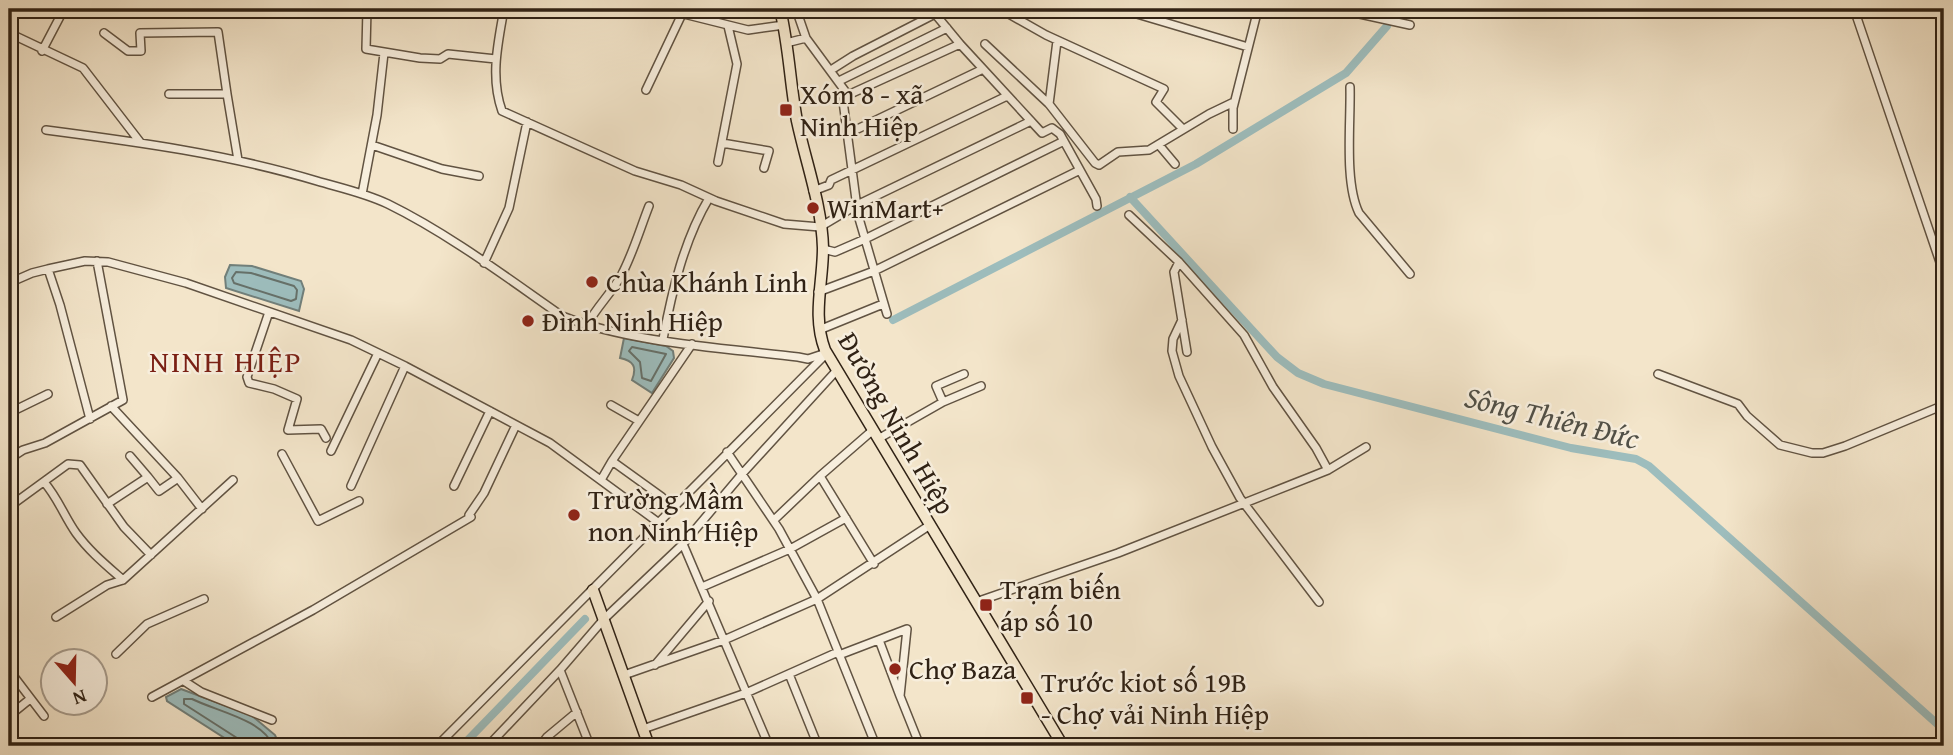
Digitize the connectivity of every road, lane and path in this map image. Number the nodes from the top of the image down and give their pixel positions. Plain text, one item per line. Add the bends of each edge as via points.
1 (64, 9) edge
2 (268, 9) edge
3 (351, 9) edge
4 (367, 9) edge
5 (504, 9) edge
6 (637, 9) edge
7 (780, 9) edge
8 (796, 9) edge
9 (1120, 9) edge
10 (1258, 9) edge
11 (1338, 9) edge
12 (1395, 9) edge
13 (1854, 9) edge
14 (1006, 10) edge
15 (295, 11) edge
16 (933, 11) edge
17 (1360, 11) edge
18 (682, 14) junction
19 (1385, 19) junction
20 (784, 25) junction
21 (1410, 25) dead end
22 (728, 26) junction
23 (947, 28) junction
24 (9, 33) edge
25 (104, 33) dead end
26 (806, 38) junction
27 (1057, 41) junction
28 (786, 43) junction
29 (960, 44) junction
30 (985, 44) dead end
31 (1248, 47) junction
32 (42, 51) junction
33 (384, 53) junction
34 (496, 60) junction
35 (983, 69) junction
36 (831, 70) junction
37 (839, 81) junction
38 (1350, 87) dead end
39 (646, 90) dead end
40 (169, 94) dead end
41 (227, 94) junction
42 (848, 95) junction
43 (1007, 96) junction
44 (1234, 102) junction
45 (1049, 104) junction
46 (1031, 121) junction
47 (527, 122) junction
48 (1183, 129) junction
49 (1233, 129) dead end
50 (46, 130) dead end
51 (847, 134) junction
52 (1064, 141) junction
53 (140, 142) junction
54 (722, 143) junction
55 (372, 145) junction
56 (1159, 145) junction
57 (237, 160) junction
58 (718, 162) dead end
59 (1175, 164) dead end
60 (764, 168) dead end
61 (852, 170) junction
62 (1080, 170) junction
63 (479, 176) dead end
64 (813, 191) junction
65 (362, 194) junction
66 (709, 198) junction
67 (857, 205) junction
68 (649, 206) dead end
69 (1097, 206) dead end
70 (1129, 215) dead end
71 (820, 227) junction
72 (865, 240) junction
73 (823, 249) junction
74 (97, 261) junction
75 (1179, 262) junction
76 (484, 263) junction
77 (48, 269) junction
78 (874, 271) junction
79 (1410, 274) dead end
80 (1944, 274) edge
81 (9, 283) edge
82 (818, 292) junction
83 (883, 304) junction
84 (269, 312) junction
85 (887, 314) dead end
86 (1182, 320) junction
87 (587, 325) junction
88 (818, 330) junction
89 (663, 339) junction
90 (692, 344) junction
91 (1187, 352) dead end
92 (378, 353) junction
93 (827, 353) junction
94 (405, 366) junction
95 (837, 370) junction
96 (964, 374) dead end
97 (1658, 374) dead end
98 (981, 386) dead end
99 (48, 394) dead end
100 (943, 402) junction
101 (1944, 404) edge
102 (611, 405) dead end
103 (111, 406) junction
104 (490, 411) junction
105 (9, 413) edge
106 (90, 419) junction
107 (639, 421) junction
108 (516, 425) junction
109 (876, 434) junction
110 (326, 438) dead end
111 (1366, 447) dead end
112 (331, 451) dead end
113 (727, 453) junction
114 (282, 454) dead end
115 (130, 456) dead end
116 (9, 459) edge
117 (612, 461) junction
118 (1328, 470) junction
119 (742, 474) junction
120 (820, 475) junction
121 (148, 477) junction
122 (178, 478) junction
123 (233, 480) dead end
124 (601, 480) junction
125 (44, 482) junction
126 (351, 486) dead end
127 (454, 486) dead end
128 (662, 497) dead end
129 (359, 501) dead end
130 (1244, 503) junction
131 (107, 504) junction
132 (9, 507) edge
133 (202, 509) junction
134 (846, 518) junction
135 (774, 520) junction
136 (659, 523) junction
137 (930, 525) junction
138 (683, 544) junction
139 (790, 549) junction
140 (150, 555) junction
141 (874, 564) junction
142 (122, 580) junction
143 (702, 587) junction
144 (593, 590) junction
145 (204, 599) dead end
146 (817, 599) junction
147 (709, 601) junction
148 (976, 602) junction
149 (1319, 602) dead end
150 (57, 617) dead end
151 (604, 619) junction
152 (724, 639) junction
153 (879, 640) junction
154 (116, 653) dead end
155 (839, 654) junction
156 (655, 666) junction
157 (9, 670) edge
158 (560, 670) junction
159 (789, 674) junction
160 (624, 675) junction
161 (184, 681) junction
162 (746, 693) junction
163 (152, 696) dead end
164 (900, 696) junction
165 (30, 699) junction
166 (38, 709) edge
167 (577, 712) junction
168 (9, 716) edge
169 (272, 720) dead end
170 (643, 729) junction
171 (437, 746) edge
172 (488, 746) edge
173 (540, 746) edge
174 (590, 746) edge
175 (649, 746) edge
176 (769, 746) edge
177 (818, 746) edge
178 (876, 746) edge
179 (920, 746) edge
180 (930, 746) edge
181 (937, 746) edge
182 (1063, 746) edge

1 - 32 street
2 - 15 street
3 - 15 street via 311,14
4 - 33 street via 366,49
5 - 34 street
6 - 18 street
7 - 20 main road, Đường Ninh Hiệp
8 - 26 street
9 - 31 street
10 - 31 street
11 - 17 street
12 - 19 street
13 - 80 street
14 - 27 street
16 - 23 street
16 - 36 street
17 - 19 street
18 - 22 street
18 - 39 street
19 - 21 street
20 - 22 street via 748,30
20 - 28 main road, Đường Ninh Hiệp
22 - 54 street via 737,64
23 - 29 street
23 - 37 street
24 - 32 street
25 - 41 street via 128,51 141,51 140,33 218,32
26 - 28 street
26 - 36 street
27 - 45 street
27 - 48 street via 1164,89 1156,102
28 - 64 main road, Đường Ninh Hiệp
29 - 35 street
29 - 42 street
30 - 45 street
31 - 44 street
32 - 53 street via 83,68
33 - 34 street
33 - 55 street
34 - 47 street via 502,111
35 - 43 street
35 - 51 street
36 - 37 street
37 - 42 street
38 - 79 street via 1354,204
40 - 41 street
41 - 57 street
42 - 51 street via 843,101
43 - 46 street
43 - 61 street
44 - 48 street
44 - 49 street
45 - 56 street via 1099,165 1118,152
46 - 52 street via 1042,133 1052,128
46 - 67 street
47 - 66 street via 635,172
47 - 76 street via 509,208
48 - 56 street
50 - 53 street
51 - 61 street
52 - 62 street
52 - 72 street
53 - 57 street
54 - 58 street
54 - 60 street via 769,151
55 - 63 street via 442,169
55 - 65 street
56 - 59 street
57 - 65 street
61 - 64 street
61 - 67 street
62 - 69 street
62 - 78 street
64 - 71 main road, Đường Ninh Hiệp
65 - 76 street via 388,204
66 - 71 street via 784,224
66 - 89 street via 694,224
67 - 71 street
67 - 72 street
68 - 87 street via 623,274
70 - 75 street
71 - 73 main road, Đường Ninh Hiệp
72 - 73 street via 835,252
72 - 78 street
73 - 82 main road, Đường Ninh Hiệp
74 - 77 street
74 - 84 street via 186,283
74 - 103 street via 123,400
75 - 86 street via 1174,272
75 - 118 street via 1244,335
76 - 87 street via 562,316
77 - 81 street
77 - 106 street
78 - 82 street
78 - 83 street
82 - 88 main road, Đường Ninh Hiệp
83 - 85 street
83 - 88 street
84 - 92 street
84 - 110 street via 247,377 249,383 297,399 288,430 321,429
86 - 91 street
86 - 130 street via 1172,351 1179,376
87 - 89 street
88 - 93 main road, Đường Ninh Hiệp
89 - 90 street
90 - 93 street via 808,359
90 - 107 street
92 - 94 street
92 - 112 street
93 - 95 main road, Đường Ninh Hiệp
93 - 113 street
94 - 104 street
94 - 126 street
95 - 109 main road, Đường Ninh Hiệp
95 - 119 street
96 - 100 street via 936,386
97 - 101 street via 1738,404 1780,445 1812,453 1845,446
98 - 100 street
99 - 105 street
100 - 109 street
102 - 107 street
103 - 106 street
103 - 122 street
104 - 108 street
104 - 127 street
106 - 116 street
107 - 117 street
108 - 124 street
108 - 161 street via 470,516
109 - 120 street
109 - 137 main road, Đường Ninh Hiệp
111 - 118 street
113 - 119 street
113 - 136 street
114 - 129 street via 318,521
115 - 121 street
117 - 124 street
117 - 128 street
118 - 130 street
119 - 135 street
119 - 138 street
120 - 134 street
120 - 135 street
121 - 122 street via 159,491
121 - 131 street
122 - 133 street
123 - 133 street
124 - 136 street
125 - 131 street via 68,464 80,465
125 - 132 street
125 - 142 street via 75,532
130 - 148 street
130 - 149 street
131 - 140 street
133 - 140 street
134 - 139 street
134 - 141 street
135 - 139 street
136 - 144 street
137 - 141 street
137 - 148 main road, Đường Ninh Hiệp
138 - 143 street
138 - 151 street
139 - 143 street
139 - 146 street
140 - 142 street
141 - 146 street
142 - 150 street
143 - 147 street
144 - 151 main road
144 - 171 street
145 - 154 street via 147,624
146 - 152 street
146 - 155 street
147 - 152 street
147 - 156 street
148 - 182 main road, Đường Ninh Hiệp
151 - 158 street
151 - 160 main road
152 - 156 street
152 - 162 street
153 - 155 street
153 - 164 street
153 - 164 street via 907,629
155 - 159 street
155 - 178 street
156 - 160 street
157 - 165 street
158 - 167 street
158 - 172 street
159 - 162 street
159 - 177 street
160 - 170 main road
161 - 163 street
161 - 169 street
162 - 170 street
162 - 176 street
164 - 179 street
165 - 166 street
165 - 168 street
167 - 173 street
167 - 174 street
170 - 175 main road
180 - 181 street

